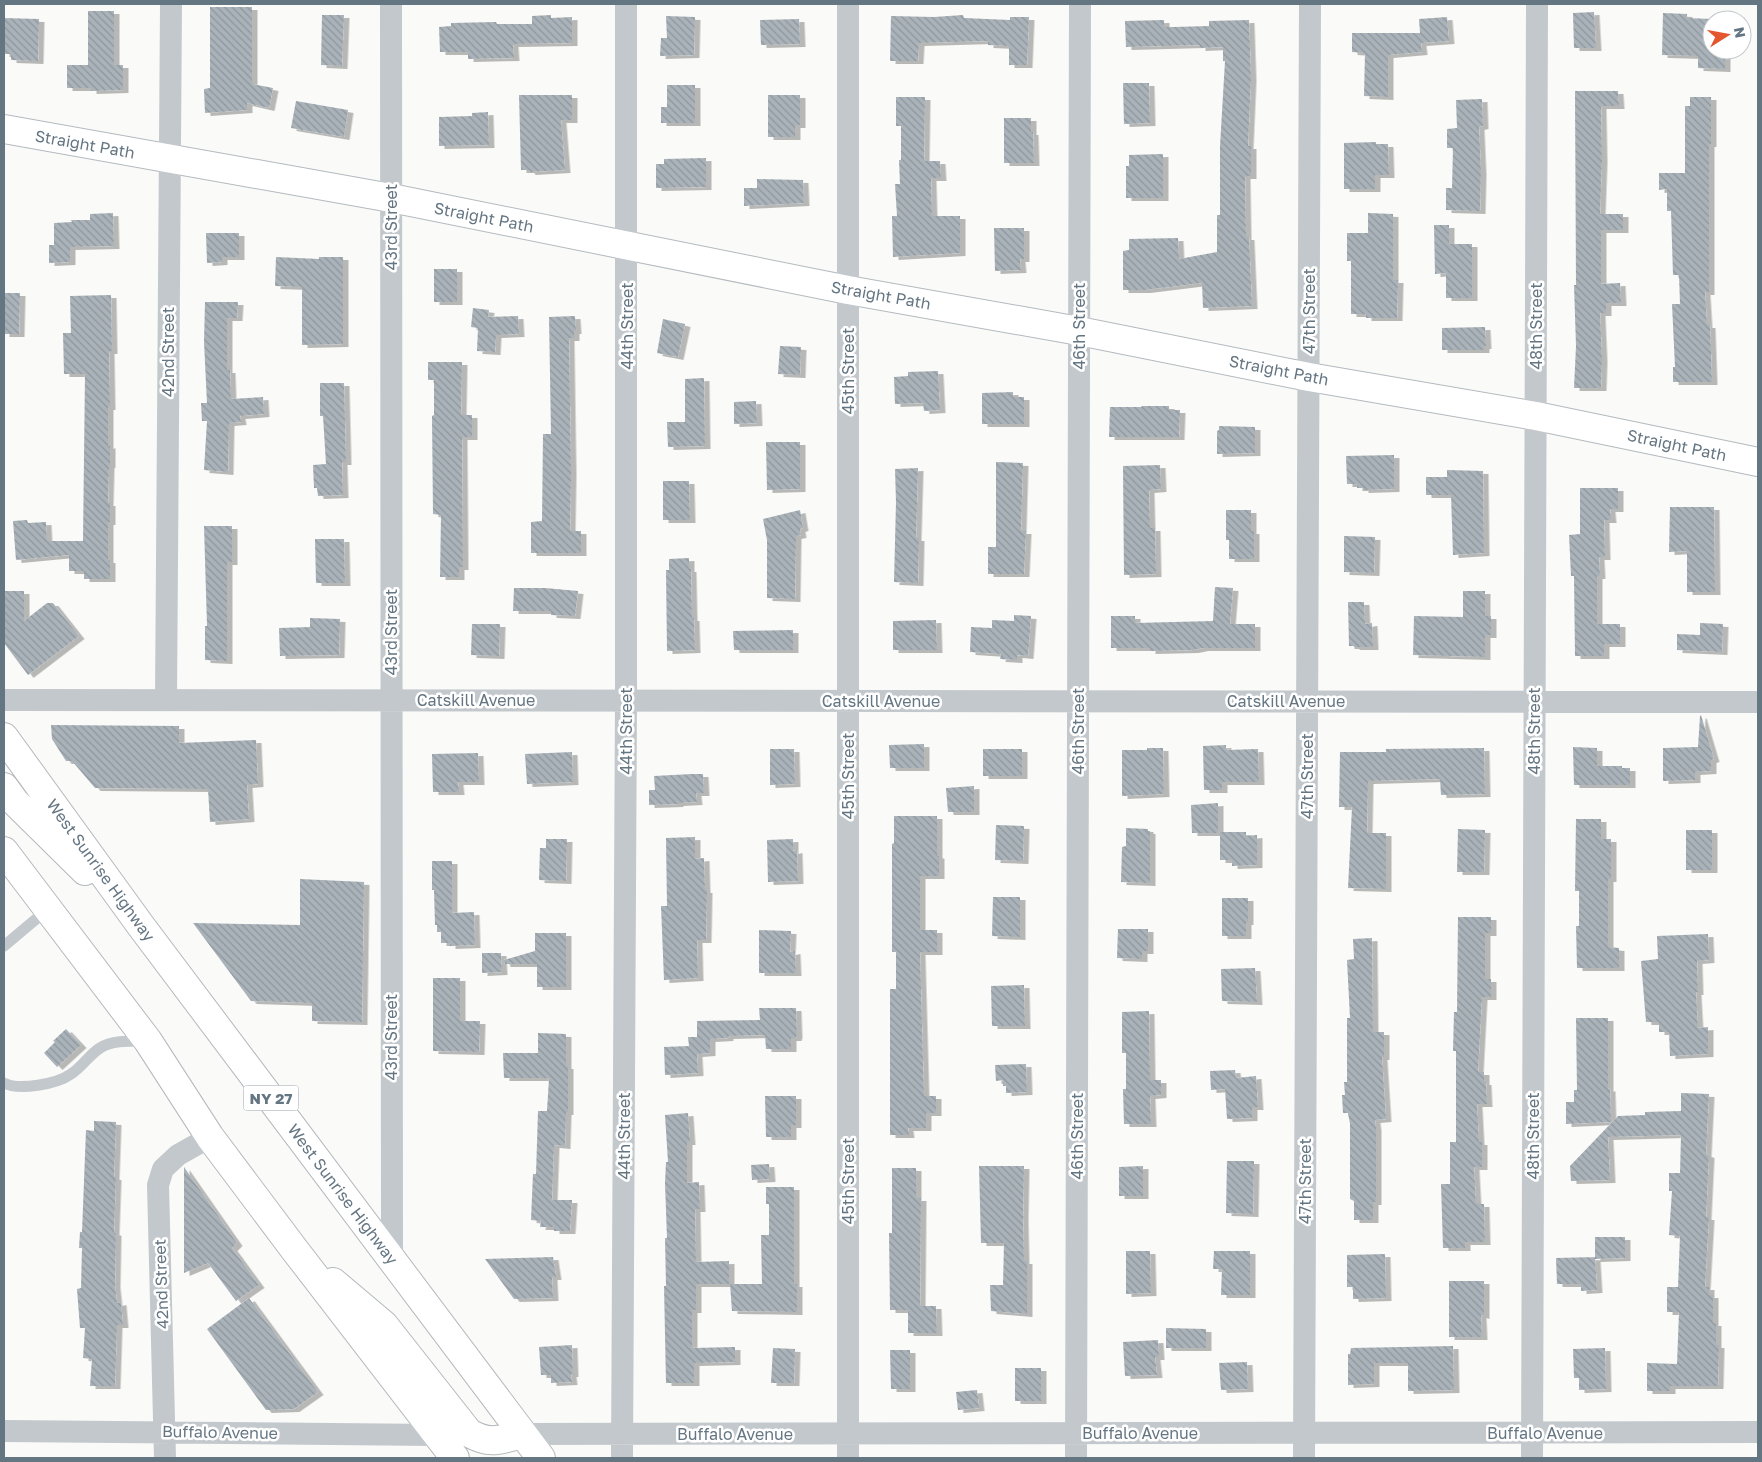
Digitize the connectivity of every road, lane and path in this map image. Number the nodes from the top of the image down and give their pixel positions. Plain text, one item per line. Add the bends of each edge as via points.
1 (171, 4) edge
2 (391, 4) edge
3 (626, 4) edge
4 (848, 4) edge
5 (1080, 4) edge
6 (1310, 4) edge
7 (1537, 4) edge
8 (4, 129) edge
9 (170, 159) junction
10 (391, 198) junction
11 (627, 246) junction
12 (848, 290) junction
13 (1079, 331) junction
14 (1309, 377) junction
15 (1536, 416) junction
16 (1758, 462) edge
17 (4, 700) edge
18 (166, 700) junction
19 (391, 700) junction
20 (626, 700) junction
21 (848, 701) junction
22 (1078, 701) junction
23 (1307, 701) junction
24 (1534, 701) junction
25 (1758, 702) edge
26 (4, 737) edge
27 (4, 787) edge
28 (4, 851) edge
29 (48, 909) junction
30 (141, 926) junction
31 (4, 946) edge
32 (148, 1041) junction
33 (4, 1083) edge
34 (210, 1137) junction
35 (294, 1249) junction
36 (392, 1260) junction
37 (4, 1432) edge
38 (165, 1432) junction
39 (1758, 1432) edge
40 (1076, 1433) junction
41 (1304, 1433) junction
42 (1532, 1433) junction
43 (522, 1434) junction
44 (622, 1434) junction
45 (848, 1434) junction
46 (436, 1435) junction
47 (165, 1458) edge
48 (455, 1458) edge
49 (540, 1458) edge
50 (622, 1458) edge
51 (848, 1458) edge
52 (1076, 1458) edge
53 (1304, 1458) edge
54 (1532, 1458) edge

1 - 9 street, 42nd Street
2 - 10 street, 43rd Street
3 - 11 street, 44th Street
4 - 12 street, 45th Street
5 - 13 street, 46th Street
6 - 14 street, 47th Street
7 - 15 street, 48th Street
8 - 9 main road, Straight Path
9 - 10 main road, Straight Path
9 - 18 street, 42nd Street
10 - 11 main road, Straight Path
10 - 19 street, 43rd Street
11 - 12 main road, Straight Path
11 - 20 street, 44th Street
12 - 13 main road, Straight Path
12 - 21 street, 45th Street
13 - 14 main road, Straight Path
13 - 22 street, 46th Street
14 - 15 main road, Straight Path
14 - 23 street, 47th Street
15 - 16 main road, Straight Path
15 - 24 street, 48th Street
17 - 18 street, Catskill Avenue
18 - 19 street, Catskill Avenue
19 - 20 street, Catskill Avenue
19 - 36 street, 43rd Street
20 - 21 street, Catskill Avenue
20 - 44 street, 44th Street
21 - 22 street, Catskill Avenue
21 - 45 street, 45th Street
22 - 23 street, Catskill Avenue
22 - 40 street, 46th Street
23 - 24 street, Catskill Avenue
23 - 41 street, 47th Street
24 - 25 street, Catskill Avenue
24 - 42 street, 48th Street
26 - 30 main road, West Sunrise Highway / NY 27
27 - 30 main road via 15,802
28 - 29 main road
29 - 31 lane
29 - 32 main road
30 - 36 main road, West Sunrise Highway / NY 27
32 - 33 lane via 126,1041 101,1047 69,1076 49,1083 24,1087
32 - 34 main road
34 - 35 main road
34 - 38 street, 42nd Street via 178,1155 163,1169 158,1185
35 - 43 main road via 384,1325 469,1433 481,1440 492,1441
35 - 46 main road
36 - 43 main road, West Sunrise Highway / NY 27
37 - 38 street, Buffalo Avenue
38 - 46 street, Buffalo Avenue
38 - 47 street, 42nd Street
39 - 42 street, Buffalo Avenue
40 - 41 street, Buffalo Avenue
40 - 45 street, Buffalo Avenue
40 - 52 street, 46th Street
41 - 42 street, Buffalo Avenue
41 - 53 street, 47th Street
42 - 54 street, 48th Street
43 - 44 street, Buffalo Avenue
43 - 49 main road, West Sunrise Highway / NY 27
44 - 45 street, Buffalo Avenue
44 - 50 street, 44th Street
45 - 51 street, 45th Street
46 - 48 main road

